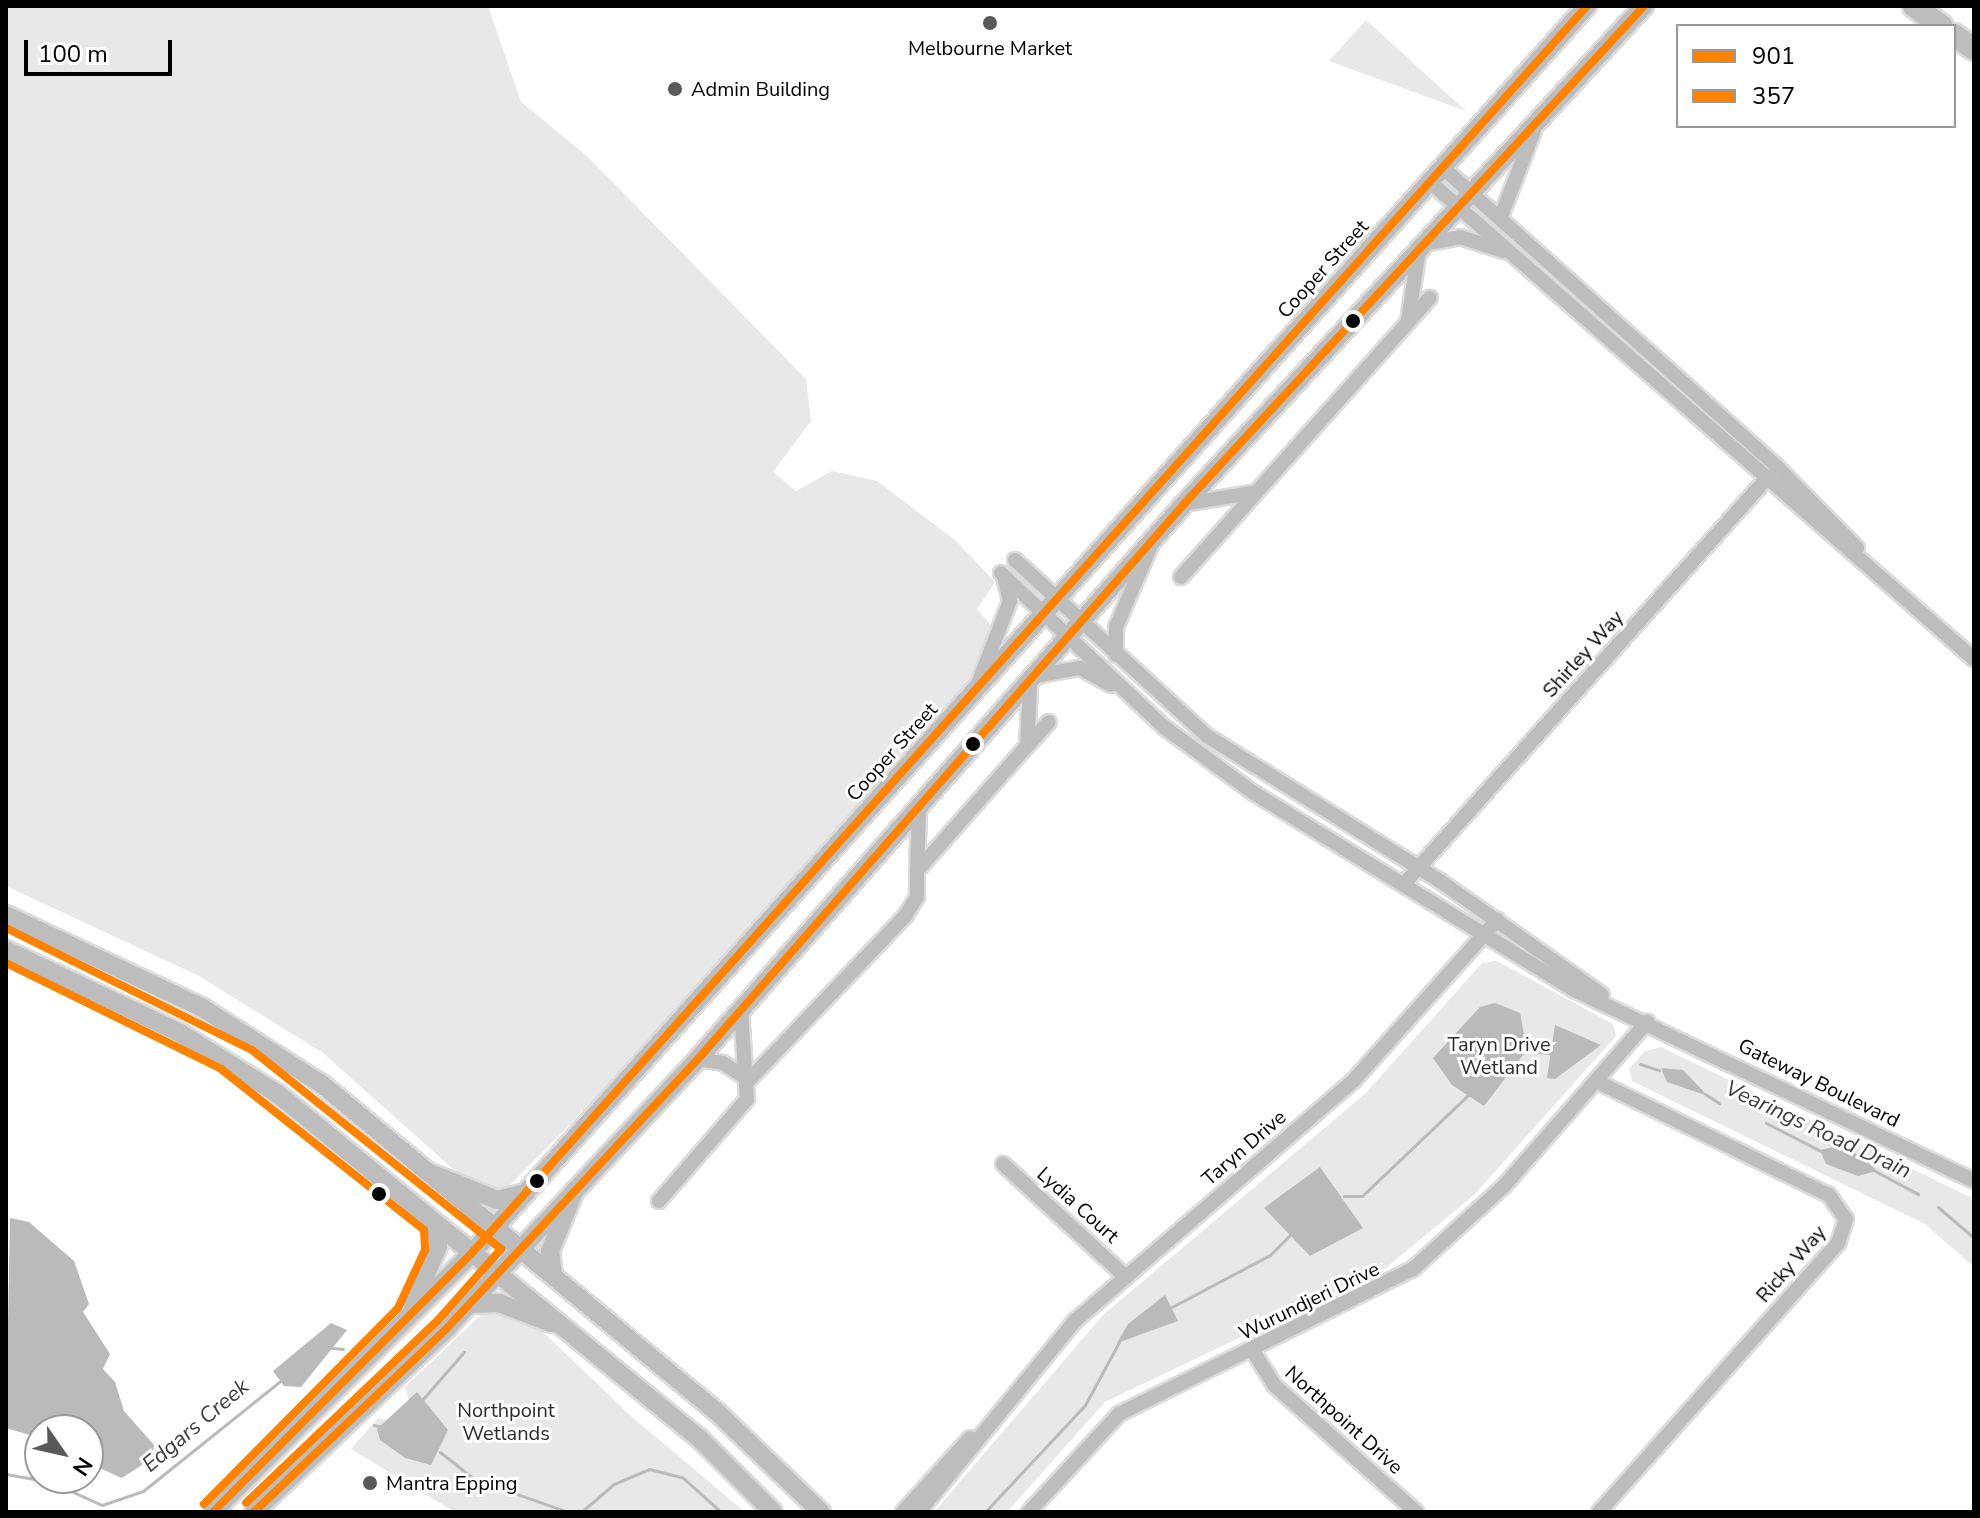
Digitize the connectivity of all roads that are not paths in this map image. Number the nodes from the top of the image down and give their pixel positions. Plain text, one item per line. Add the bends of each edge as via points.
1 (1587, 6) edge
2 (1644, 6) edge
3 (1914, 6) edge
4 (1939, 24) edge
5 (1956, 36) edge
6 (1974, 49) edge
7 (1537, 124) junction
8 (1436, 174) junction
9 (1467, 202) junction
10 (1500, 219) junction
11 (1424, 250) junction
12 (1512, 254) junction
13 (1430, 298) dead end
14 (1408, 321) junction
15 (1777, 467) junction
16 (1765, 481) junction
17 (1258, 489) junction
18 (1184, 504) junction
19 (1155, 537) junction
20 (1015, 560) dead end
21 (1181, 577) dead end
22 (1899, 591) junction
23 (1057, 600) junction
24 (1045, 615) junction
25 (1076, 631) junction
26 (1116, 655) junction
27 (1974, 659) edge
28 (1035, 680) junction
29 (969, 699) junction
30 (1141, 706) junction
31 (1049, 722) dead end
32 (1027, 746) junction
33 (1263, 776) junction
34 (1254, 793) junction
35 (919, 810) junction
36 (1418, 867) junction
37 (917, 871) junction
38 (1404, 884) junction
39 (6, 915) edge
40 (1497, 920) junction
41 (43, 933) junction
42 (1484, 935) junction
43 (6, 950) edge
44 (29, 960) junction
45 (741, 1011) junction
46 (1647, 1022) junction
47 (698, 1059) junction
48 (749, 1080) junction
49 (1596, 1081) junction
50 (1003, 1164) dead end
51 (412, 1165) junction
52 (579, 1180) junction
53 (1974, 1181) edge
54 (524, 1193) junction
55 (659, 1201) dead end
56 (436, 1224) junction
57 (491, 1229) junction
58 (518, 1247) junction
59 (471, 1254) junction
60 (498, 1274) junction
61 (553, 1275) junction
62 (1126, 1277) junction
63 (470, 1304) junction
64 (408, 1315) junction
65 (562, 1326) junction
66 (1253, 1351) junction
67 (1022, 1383) junction
68 (291, 1476) junction
69 (220, 1510) edge
70 (821, 1510) edge
71 (254, 1512) edge
72 (271, 1512) edge
73 (773, 1512) edge
74 (903, 1512) edge
75 (919, 1512) edge
76 (1029, 1512) edge
77 (1416, 1512) edge
78 (1599, 1512) edge

1 - 8 main road, Cooper Street
2 - 7 main road
3 - 4 highway
5 - 6 highway
7 - 9 main road
7 - 10 street
8 - 9 street
8 - 23 main road, Cooper Street
9 - 10 street
9 - 11 main road
9 - 12 street
10 - 15 street
11 - 12 street via 1460,237
11 - 14 street
11 - 18 main road
12 - 16 street
13 - 14 street
14 - 17 street
15 - 16 street, Shirley Way
15 - 22 street
16 - 22 street
16 - 36 street, Shirley Way
17 - 18 street via 1233,500
17 - 21 street
18 - 19 main road
19 - 25 main road
19 - 26 street via 1116,627
20 - 23 street, Gateway Boulevard
22 - 27 street
23 - 24 main road, Cooper Street
23 - 25 street, Gateway Boulevard
24 - 25 street, Gateway Boulevard
24 - 29 main road, Cooper Street
24 - 29 street, Gateway Boulevard via 1001,573 1010,601
25 - 26 street, Gateway Boulevard
25 - 28 main road
25 - 30 street, Gateway Boulevard
26 - 33 street, Gateway Boulevard
28 - 30 street via 1080,668
28 - 32 street
28 - 35 main road
29 - 54 main road, Cooper Street
30 - 34 street, Gateway Boulevard
31 - 32 street
32 - 37 street
33 - 34 street
33 - 36 street, Gateway Boulevard
34 - 38 street, Gateway Boulevard
35 - 37 street
35 - 45 main road
36 - 38 street, Shirley Way
36 - 40 street, Gateway Boulevard
37 - 48 street via 917,897 906,915
38 - 42 street, Gateway Boulevard
39 - 41 main road
40 - 42 street, Taryn Drive
40 - 46 street, Gateway Boulevard
41 - 44 main road
41 - 51 main road via 258,1040 323,1085
42 - 46 street, Gateway Boulevard via 1572,989
42 - 62 street, Taryn Drive via 1354,1080
43 - 44 main road
44 - 56 main road via 227,1059
45 - 47 main road
45 - 48 street
46 - 49 street, Wurundjeri Drive
46 - 53 street, Gateway Boulevard
47 - 48 street via 723,1063
47 - 52 main road
48 - 55 street via 743,1106
49 - 66 street, Wurundjeri Drive via 1481,1210 1413,1269
49 - 78 street, Ricky Way via 1829,1195 1846,1219 1838,1243
50 - 62 street, Lydia Court
51 - 54 main road via 497,1200
51 - 57 main road
52 - 58 main road
52 - 61 main road via 550,1251
54 - 57 main road, Cooper Street
56 - 59 main road
56 - 64 main road via 437,1252
57 - 58 main road
57 - 59 main road, Cooper Street
58 - 60 main road
58 - 61 main road
59 - 60 main road
59 - 64 main road, Cooper Street
60 - 63 main road
60 - 65 main road
61 - 70 main road
62 - 67 street, Taryn Drive
63 - 65 main road via 499,1303
63 - 68 main road
64 - 69 main road, Cooper Street
65 - 73 main road via 700,1439
66 - 76 street, Wurundjeri Drive via 1119,1414
66 - 77 street, Northpoint Drive via 1274,1385
67 - 74 street, Taryn Drive
67 - 75 street, Taryn Drive
68 - 71 main road
68 - 72 main road

